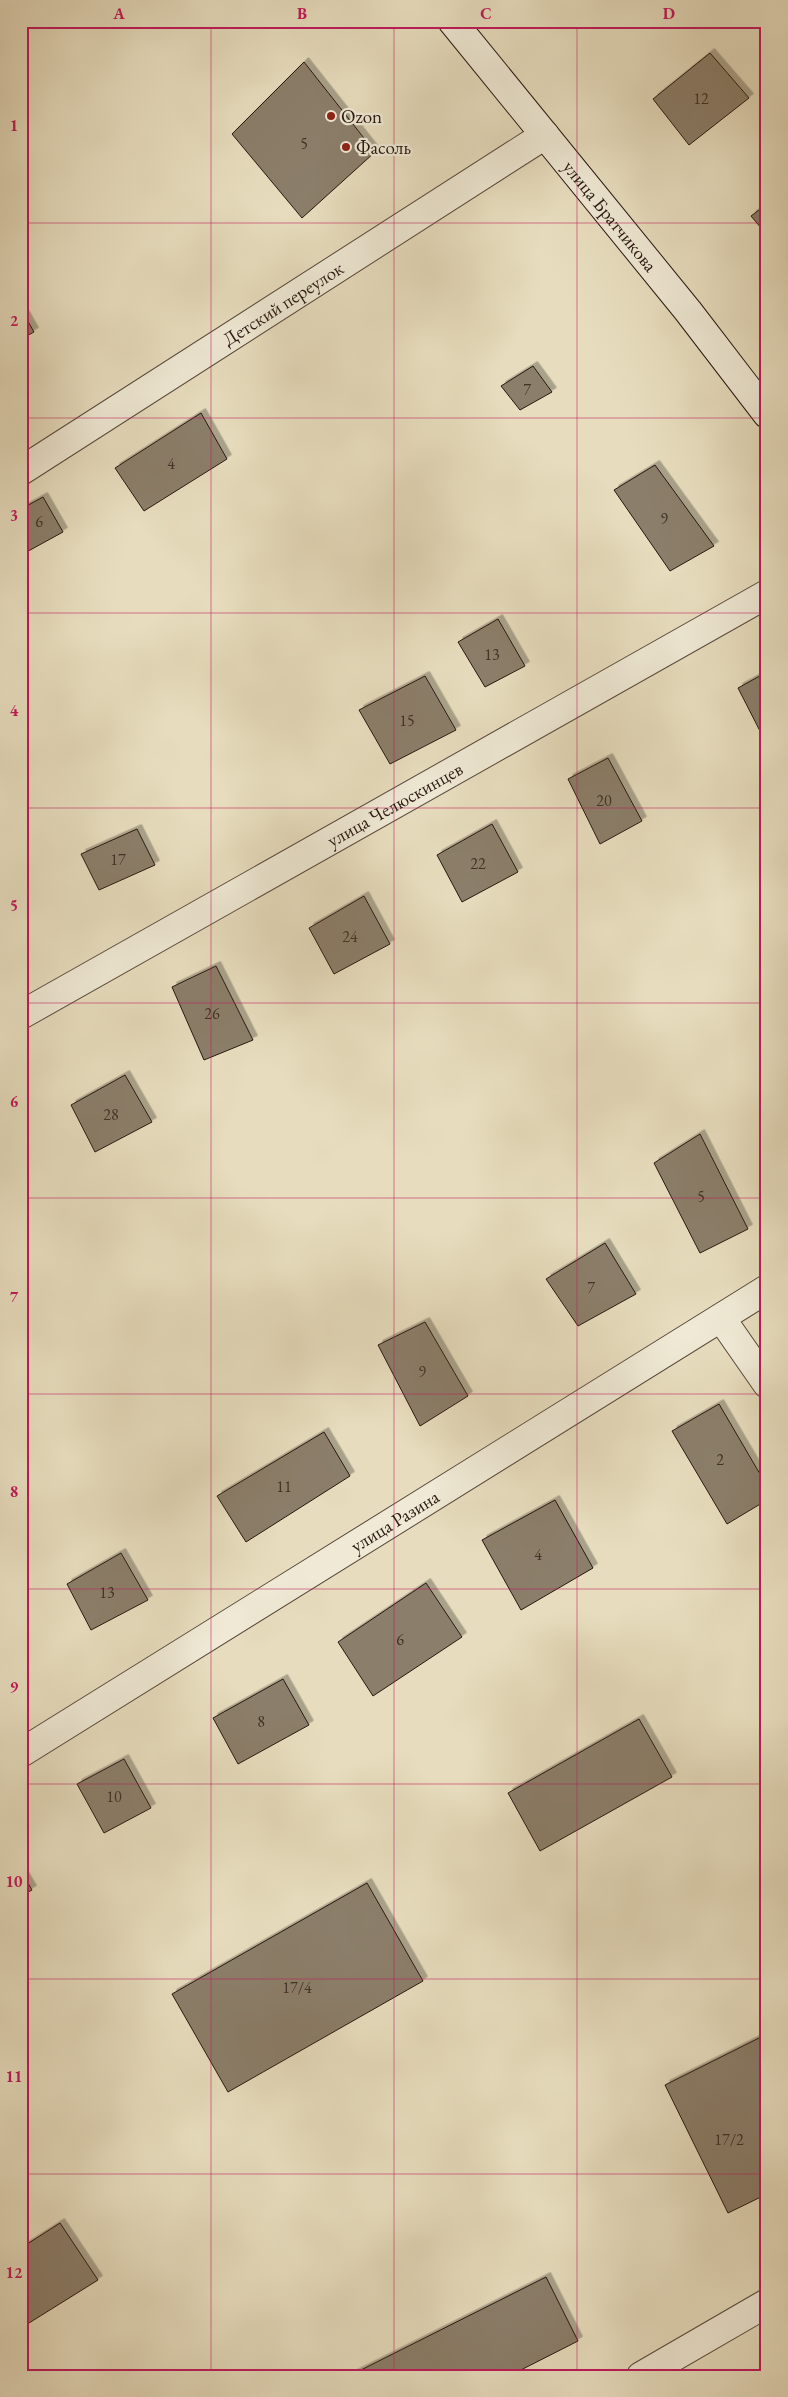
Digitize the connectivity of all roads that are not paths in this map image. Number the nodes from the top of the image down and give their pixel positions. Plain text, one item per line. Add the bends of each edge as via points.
1 (452, 21) edge
2 (545, 135) junction
3 (767, 414) edge
4 (21, 471) edge
5 (767, 594) edge
6 (21, 1015) edge
7 (767, 1288) edge
8 (721, 1318) junction
9 (767, 1384) edge
10 (21, 1753) edge
11 (767, 2303) edge
12 (641, 2376) edge

1 - 2 street, улица Братчикова
2 - 3 street, улица Братчикова
2 - 4 street, Детский переулок
5 - 6 street, улица Челюскинцев
7 - 8 street, улица Разина
8 - 9 street
8 - 10 street, улица Разина
11 - 12 street

